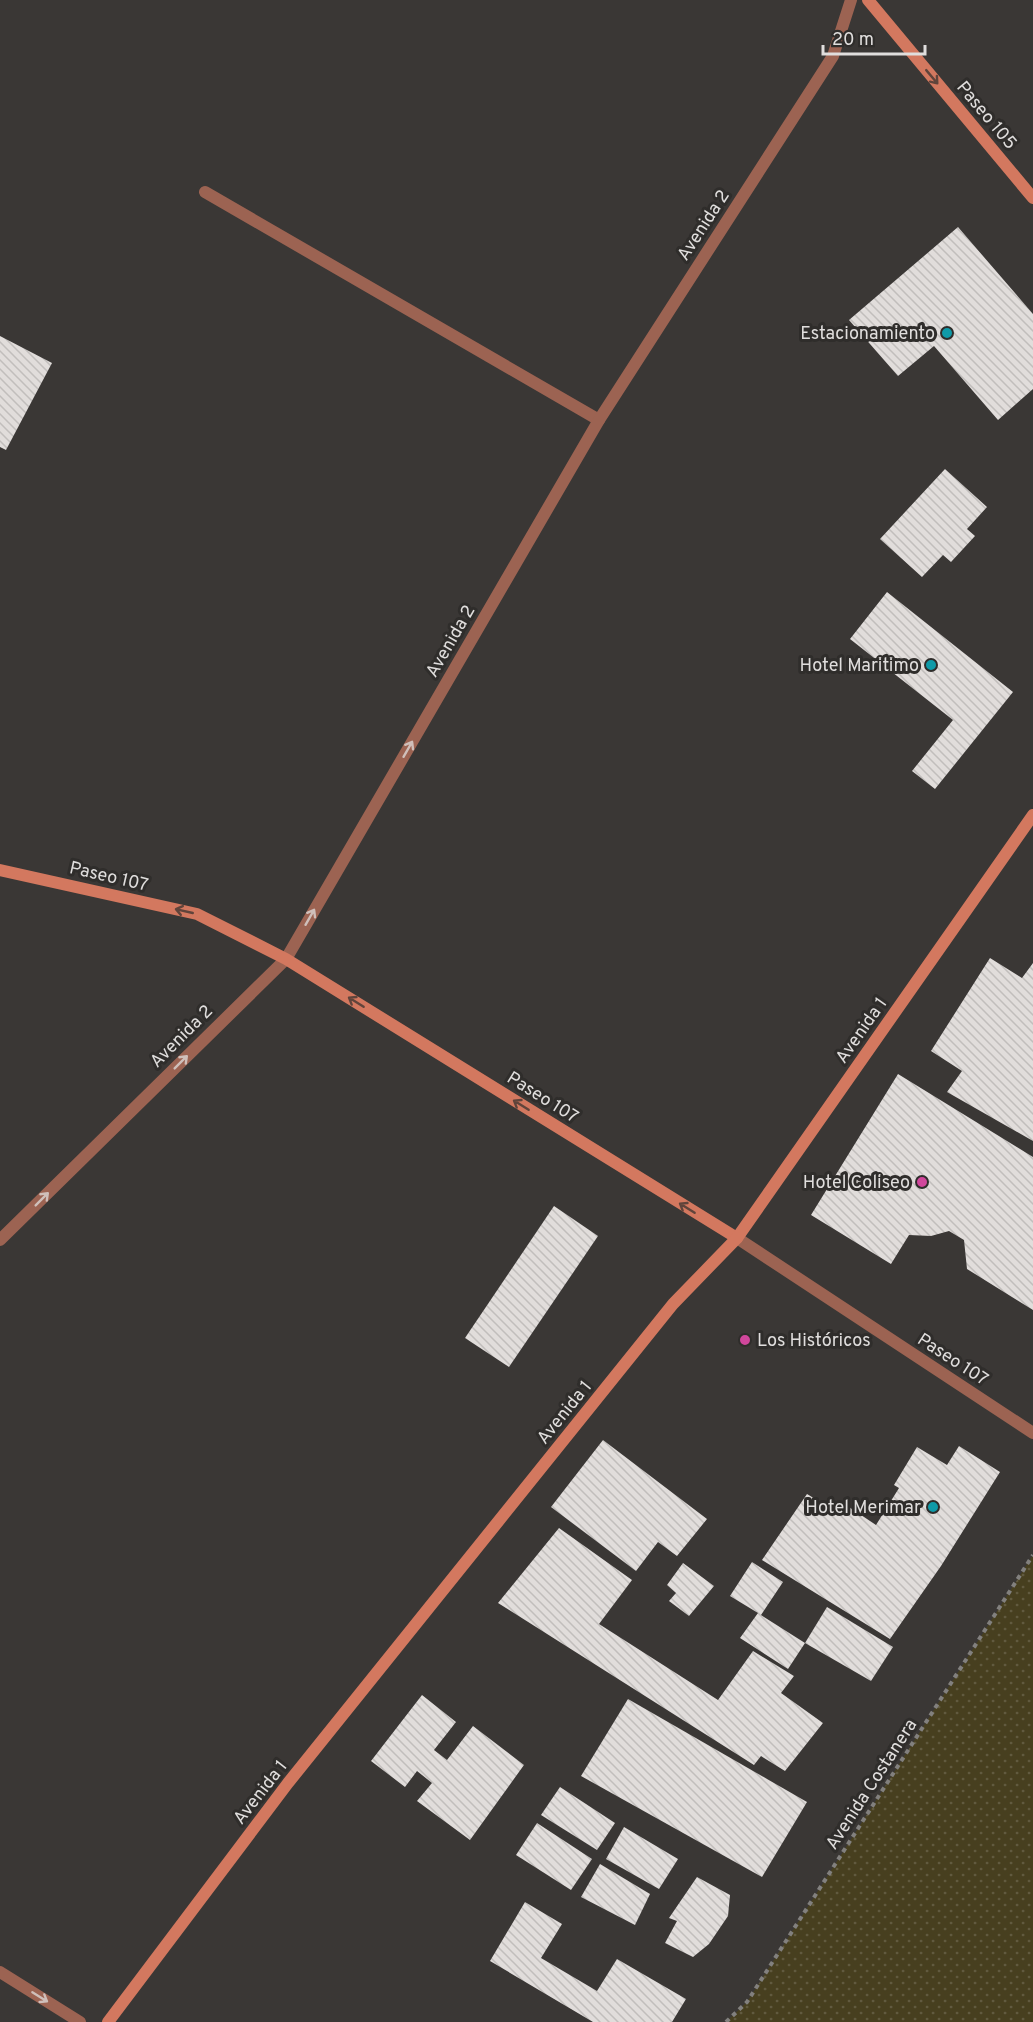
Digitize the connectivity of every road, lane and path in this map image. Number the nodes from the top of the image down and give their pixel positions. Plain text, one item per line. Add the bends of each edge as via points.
1 (851, 0) edge
2 (868, 0) edge
3 (206, 192) dead end
4 (1033, 198) edge
5 (599, 420) junction
6 (1033, 815) edge
7 (0, 870) edge
8 (286, 959) junction
9 (737, 1238) junction
10 (0, 1240) edge
11 (1033, 1433) edge
12 (1033, 1556) edge
13 (0, 1972) edge
14 (80, 2022) edge
15 (108, 2022) edge
16 (726, 2022) edge

1 - 5 street, Avenida 2 via 833,56
2 -> 4 street, Paseo 105
3 - 5 street
8 -> 5 street, Avenida 2
6 - 9 street, Avenida 1
8 -> 7 street, Paseo 107 via 197,914
9 -> 8 street, Paseo 107
10 -> 8 street, Avenida 2
9 - 11 street, Paseo 107
9 - 15 street, Avenida 1 via 673,1304 310,1756
12 - 16 path, Avenida Costanera via 747,2002
13 -> 14 street

